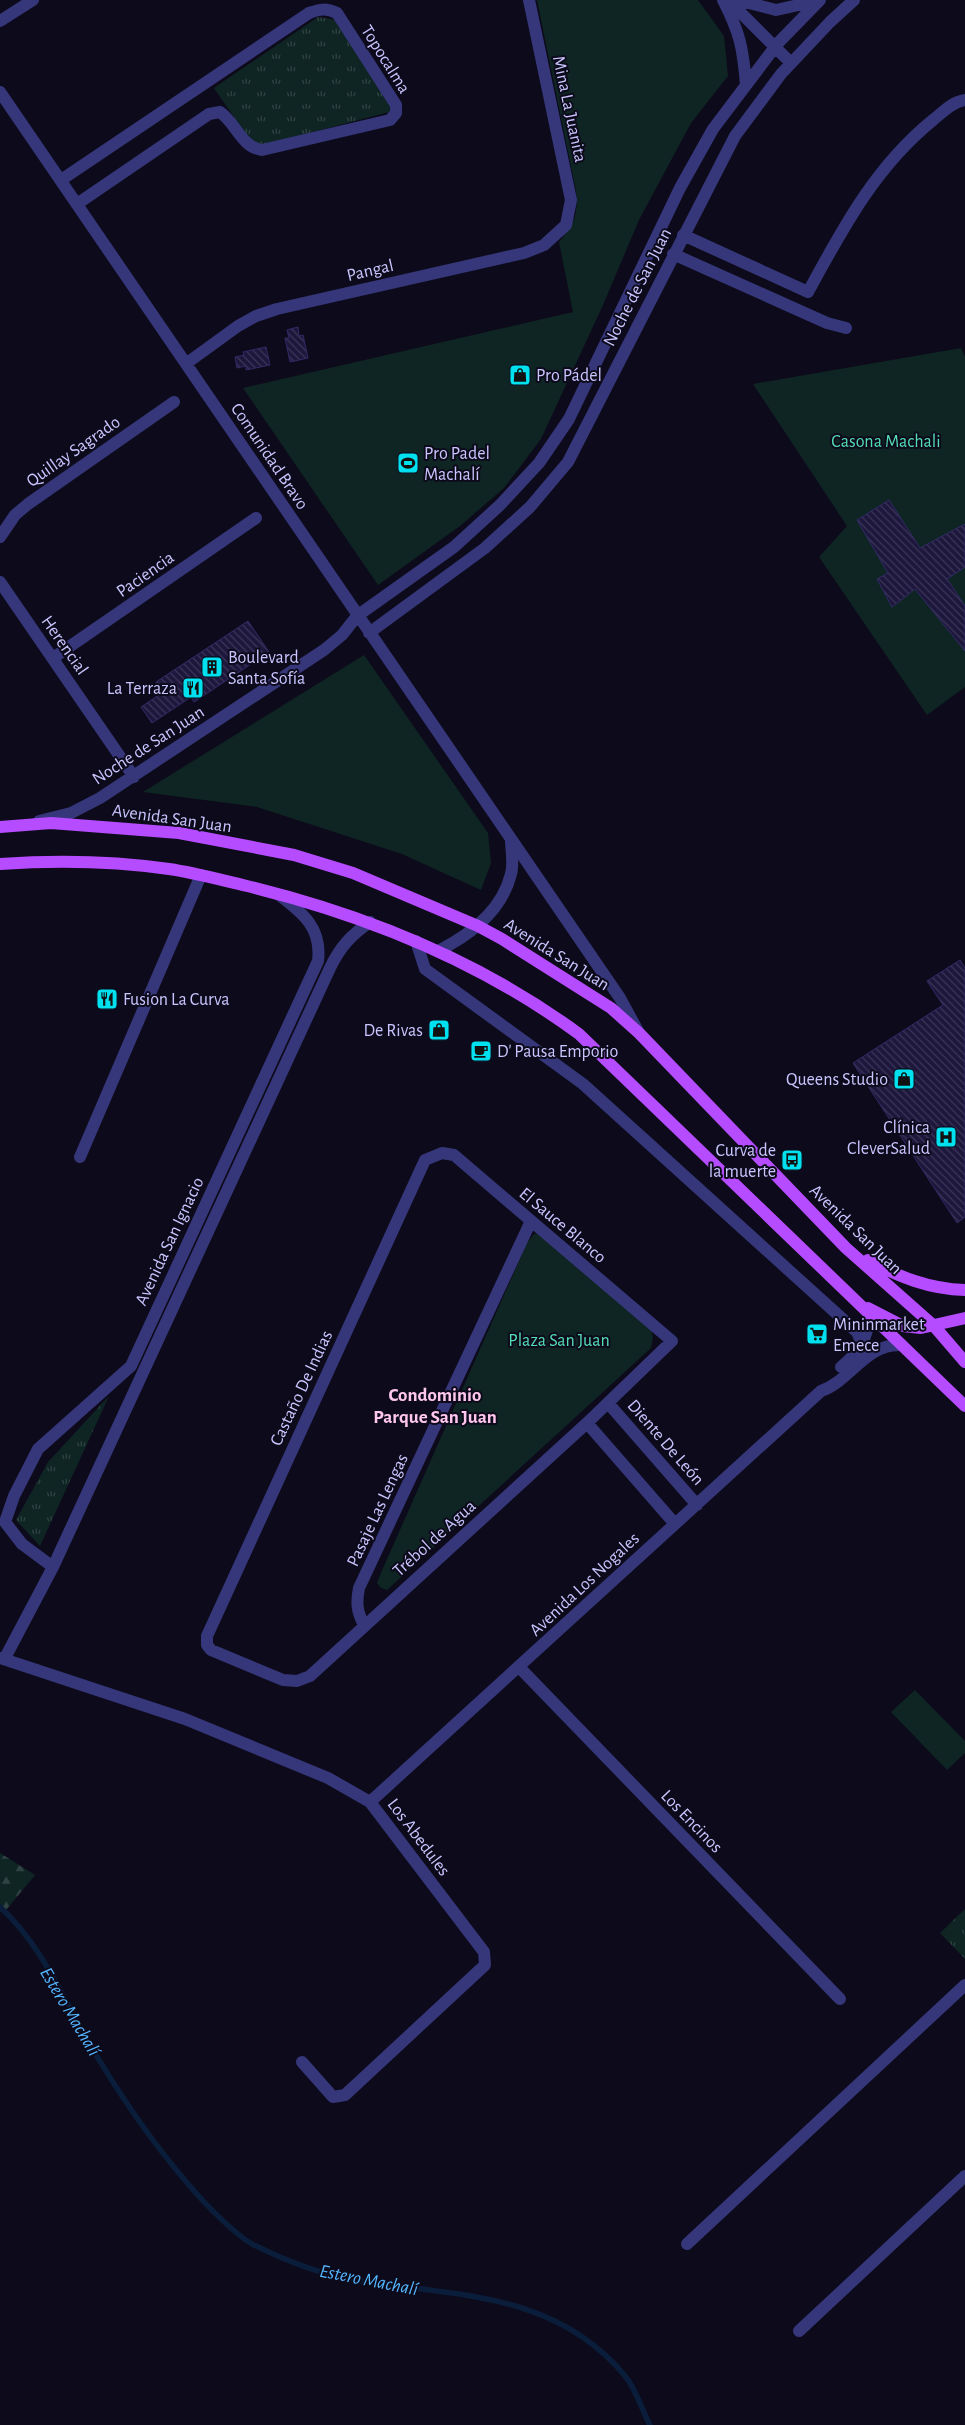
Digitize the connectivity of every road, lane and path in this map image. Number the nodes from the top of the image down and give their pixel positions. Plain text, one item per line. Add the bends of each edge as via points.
1 (33, 0) edge
2 (529, 0) edge
3 (723, 0) edge
4 (728, 0) edge
5 (737, 0) edge
6 (820, 0) edge
7 (854, 0) edge
8 (0, 22) edge
9 (774, 46) junction
10 (791, 63) junction
11 (746, 85) junction
12 (0, 92) edge
13 (965, 100) edge
14 (61, 180) junction
15 (77, 204) junction
16 (566, 226) joint
17 (683, 235) junction
18 (673, 254) junction
19 (808, 292) junction
20 (808, 315) junction
21 (846, 328) dead end
22 (187, 363) junction
23 (174, 402) dead end
24 (256, 518) dead end
25 (0, 537) edge
26 (0, 582) edge
27 (357, 616) junction
28 (369, 634) junction
29 (53, 658) junction
30 (134, 777) junction
31 (17, 826) junction
32 (0, 827) edge
33 (511, 839) junction
34 (0, 864) edge
35 (201, 875) junction
36 (278, 894) junction
37 (370, 922) junction
38 (478, 926) junction
39 (416, 941) junction
40 (438, 951) junction
41 (639, 1033) junction
42 (230, 1151) junction
43 (244, 1156) junction
44 (80, 1157) dead end
45 (425, 1160) joint
46 (531, 1221) junction
47 (846, 1248) junction
48 (965, 1290) edge
49 (853, 1300) junction
50 (869, 1315) junction
51 (965, 1318) edge
52 (934, 1326) junction
53 (672, 1341) joint
54 (862, 1344) junction
55 (900, 1345) junction
56 (965, 1362) edge
57 (131, 1366) junction
58 (144, 1372) junction
59 (821, 1391) junction
60 (608, 1403) junction
61 (965, 1406) edge
62 (587, 1423) junction
63 (697, 1505) junction
64 (675, 1524) junction
65 (53, 1567) junction
66 (364, 1625) junction
67 (208, 1632) joint
68 (2, 1658) edge
69 (519, 1667) junction
70 (370, 1802) junction
71 (965, 1985) edge
72 (840, 1999) dead end
73 (302, 2062) dead end
74 (965, 2176) edge
75 (687, 2244) dead end
76 (799, 2331) dead end

1 - 8 street
2 - 16 street, Mina La Juanita via 571,200
3 - 11 street via 738,28
4 - 9 street
5 - 6 street via 776,10
6 - 9 street, Noche de San Juan
7 - 10 street, Noche de San Juan
9 - 10 street
9 - 11 street, Noche de San Juan
10 - 17 street, Noche de San Juan via 735,136
11 - 27 street, Noche de San Juan via 713,129 685,180 568,419 539,463 454,547
12 - 14 street, Comunidad Bravo
13 - 19 street via 956,102 919,132 870,186 847,219
14 - 15 street, Comunidad Bravo
14 - 15 street, Topocalma via 309,13 319,10 337,13 396,105 396,113 390,120 262,150 247,144 220,112 209,114
15 - 22 street, Comunidad Bravo
16 - 22 street, Pangal via 544,246 524,253 256,316
17 - 18 street, Noche de San Juan
17 - 19 street
18 - 20 street
18 - 28 street, Noche de San Juan via 568,462 530,507 485,548
19 - 20 street
20 - 21 street
22 - 27 street, Comunidad Bravo
23 - 25 street, Quillay Sagrado via 28,504 15,515
24 - 29 street, Paciencia
26 - 29 street, Herencial
27 - 28 street, Comunidad Bravo
27 - 30 street, Noche de San Juan via 324,650
28 - 33 street, Comunidad Bravo
29 - 30 street, Herencial
30 - 31 street, Noche de San Juan via 70,813
31 - 32 main road, Avenida San Juan
31 - 38 main road, Avenida San Juan via 51,823 179,833 294,855 353,873
33 - 38 street via 512,873 502,898
33 - 41 street, Comunidad Bravo via 620,998
34 - 35 main road via 43,861 109,863
35 - 36 main road
35 - 44 street
36 - 37 main road
36 - 42 street, Avenida San Ignacio via 303,913 314,930 320,945 318,961
37 - 39 main road
37 - 43 street, Avenida San Ignacio via 350,935 339,948
38 - 40 street via 464,938
38 - 41 main road, Avenida San Juan via 611,1008
39 - 40 main road
39 - 54 street via 425,969 583,1084 852,1328
40 - 49 main road via 511,990 579,1034
41 - 47 main road, Avenida San Juan
42 - 43 street
42 - 57 street, Avenida San Ignacio
43 - 58 street, Avenida San Ignacio
45 - 46 street, El Sauce Blanco via 442,1153 454,1155
45 - 67 street, Castaño De Indias
46 - 53 street, El Sauce Blanco
46 - 66 street, Pasaje Las Lengas via 359,1588 358,1614
47 - 48 main road via 897,1276 919,1284
47 - 52 main road, Avenida San Juan
49 - 50 main road
49 - 52 main road via 903,1326
50 - 54 street, Avenida Los Nogales via 868,1332
50 - 55 main road
51 - 52 main road
52 - 56 main road, Avenida San Juan
53 - 60 street, Trébol de Agua
54 - 59 street, Avenida Los Nogales via 854,1356 823,1383
55 - 59 street, Avenida Los Nogales via 881,1348
55 - 61 main road
57 - 58 street
57 - 65 street, Avenida San Ignacio via 38,1448 14,1496 5,1522 22,1544
58 - 65 street, Avenida San Ignacio
59 - 63 street, Avenida Los Nogales
60 - 62 street, Trébol de Agua
60 - 63 street, Diente De León
62 - 64 street
62 - 66 street, Trébol de Agua
63 - 64 street, Avenida Los Nogales
64 - 69 street, Avenida Los Nogales
65 - 68 street, Avenida San Ignacio
66 - 67 street, Trébol de Agua via 310,1676 297,1681 283,1680 216,1653 208,1644
68 - 70 street, Los Abedules via 184,1719 328,1778
69 - 70 street, Avenida Los Nogales
69 - 72 street, Los Encinos
70 - 73 street, Los Abedules via 484,1952 486,1965 346,2095 333,2097
71 - 75 street
74 - 76 street

